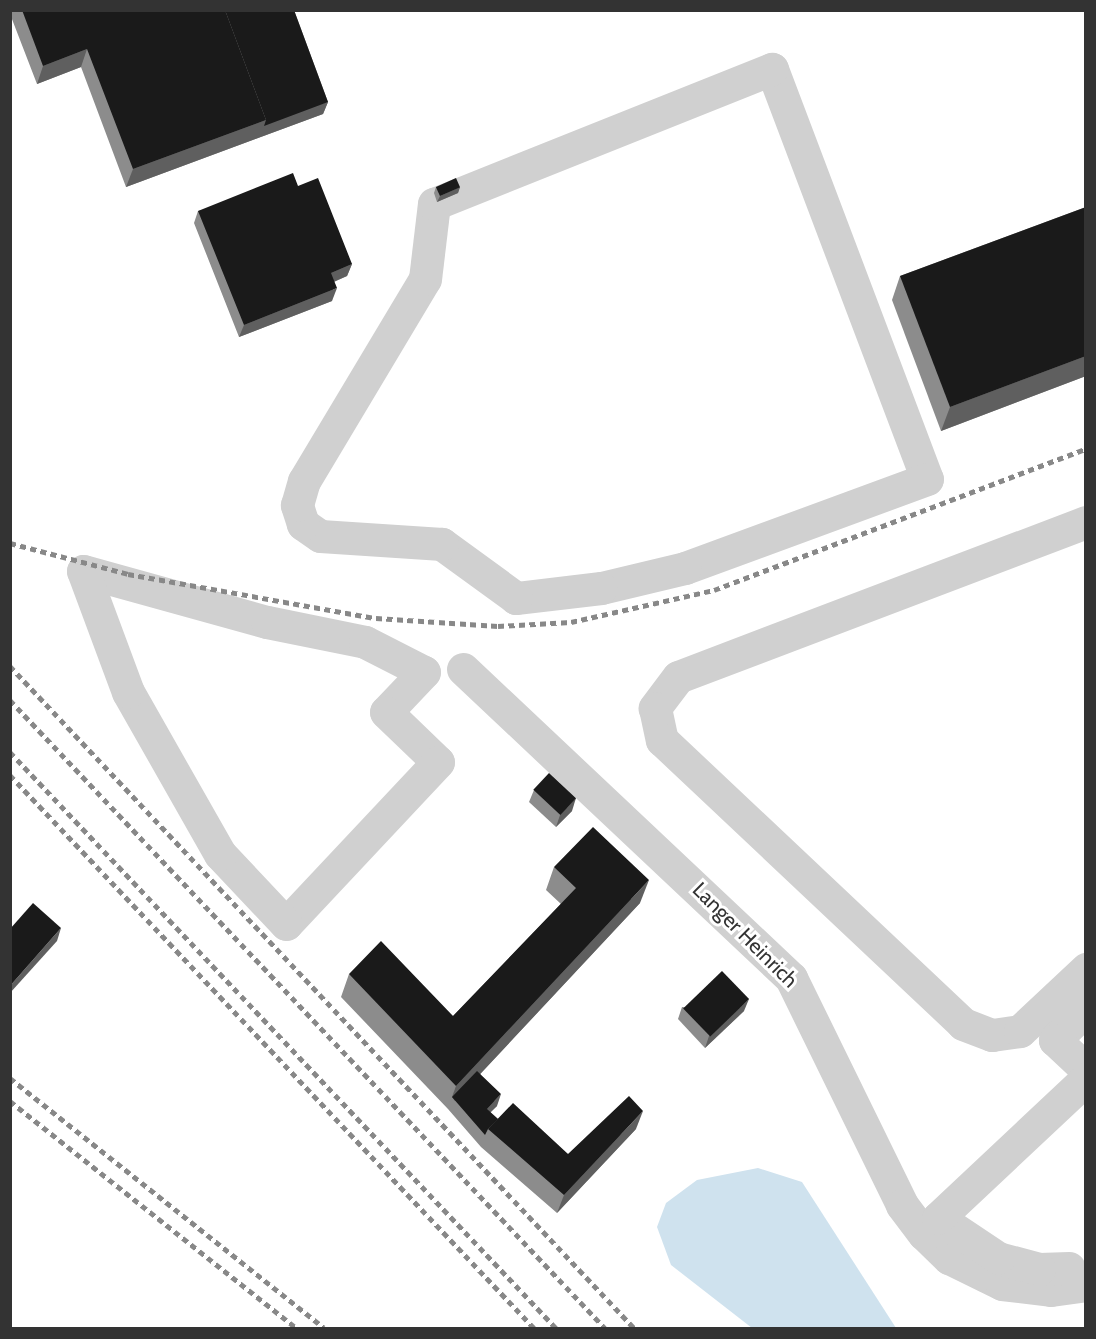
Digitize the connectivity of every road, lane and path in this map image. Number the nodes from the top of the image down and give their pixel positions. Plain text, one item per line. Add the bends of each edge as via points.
1 (435, 204) joint
2 (1086, 522) edge
3 (83, 571) joint
4 (463, 669) dead end
5 (1086, 969) edge
6 (1086, 1009) edge
7 (1086, 1069) edge
8 (1086, 1079) edge
9 (1086, 1264) edge
10 (1086, 1285) edge

1 - 1 street via 772,69 927,479 685,568 601,588 516,598 442,544 320,536 303,524 297,505 304,481 425,279
2 - 5 street via 678,677 655,708 662,740 963,1024 992,1035 1020,1031
3 - 3 street via 267,622 365,642 424,672 386,712 438,762 286,924 220,854 128,692
4 - 10 street, Langer Heinrich via 791,978 902,1204 924,1234 968,1269 1002,1284 1051,1290
6 - 7 street via 1055,1040
8 - 9 street via 938,1218 965,1241 1018,1264 1062,1269

